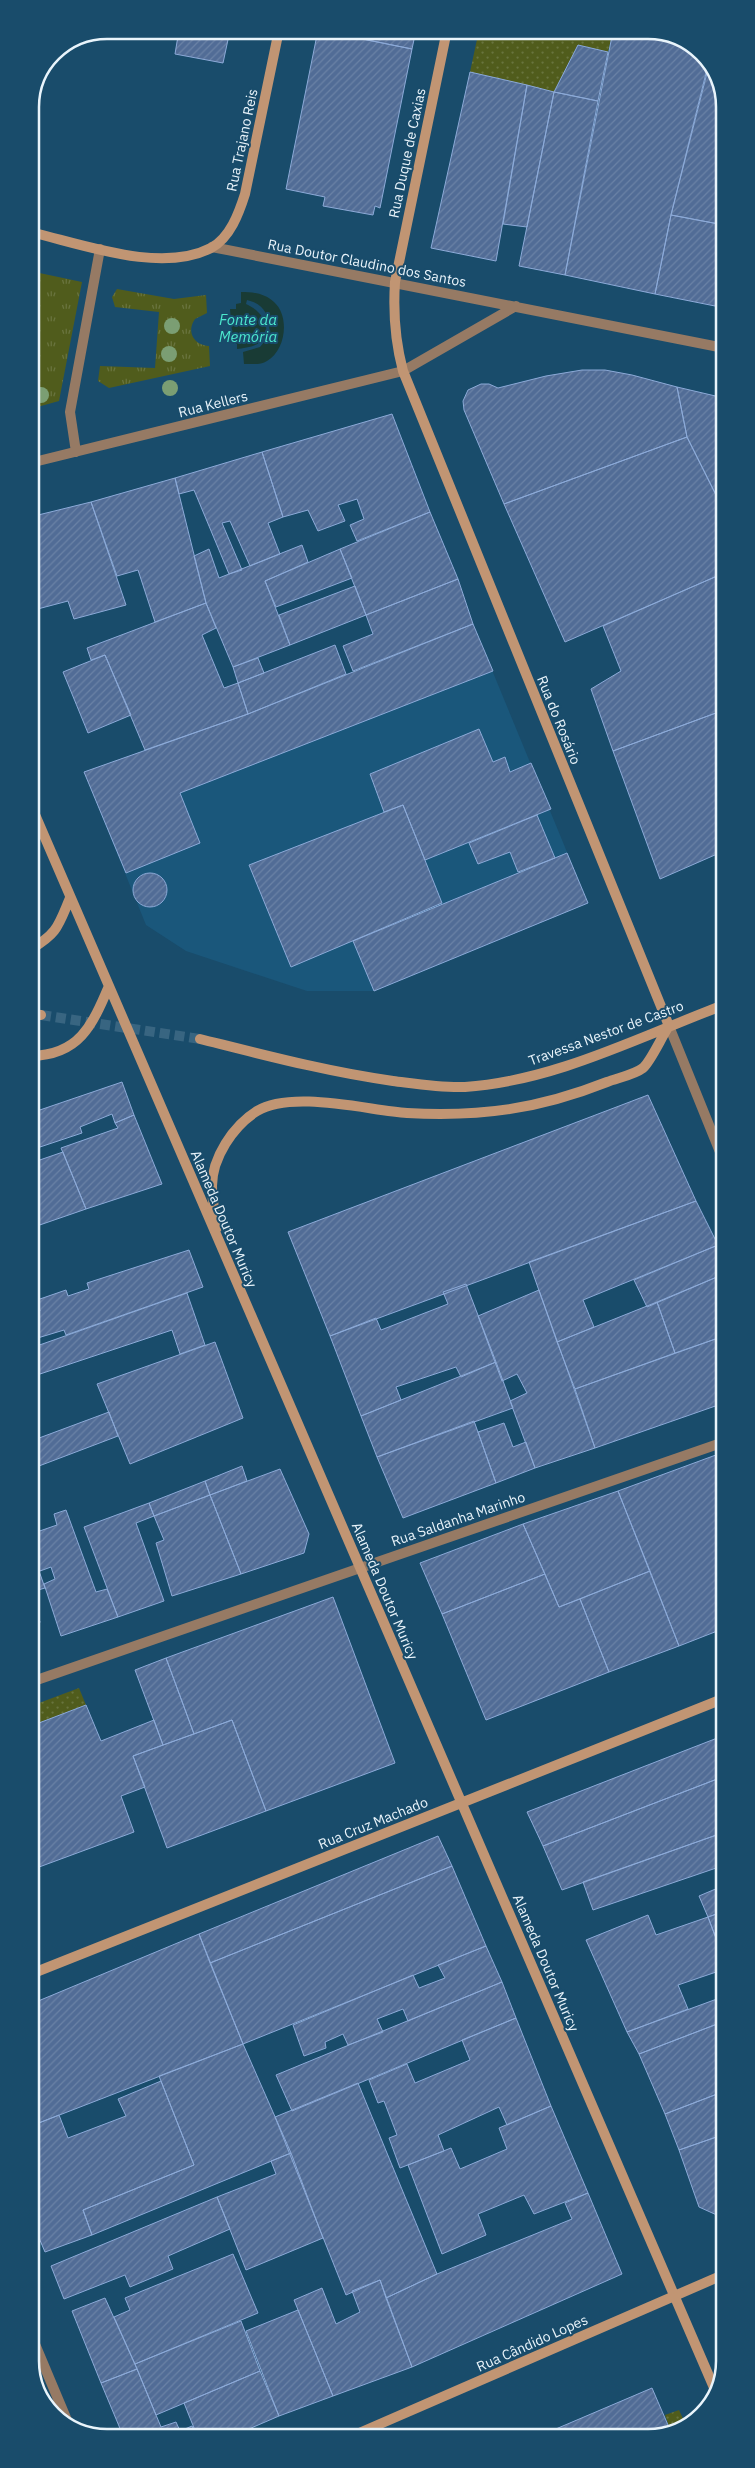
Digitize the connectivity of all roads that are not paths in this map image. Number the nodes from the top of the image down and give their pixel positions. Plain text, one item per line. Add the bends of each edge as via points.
1 (277, 39) edge
2 (445, 39) edge
3 (39, 234) edge
4 (212, 247) junction
5 (100, 249) junction
6 (395, 282) junction
7 (516, 306) junction
8 (716, 346) edge
9 (403, 371) junction
10 (76, 452) junction
11 (39, 461) edge
12 (39, 824) edge
13 (70, 898) junction
14 (39, 944) edge
15 (109, 986) junction
16 (716, 1008) edge
17 (669, 1026) junction
18 (200, 1039) tunnel mouth
19 (39, 1055) edge
20 (716, 1142) edge
21 (218, 1238) junction
22 (716, 1445) edge
23 (360, 1568) junction
24 (39, 1679) edge
25 (716, 1701) edge
26 (461, 1803) junction
27 (39, 1971) edge
28 (716, 2278) edge
29 (675, 2295) junction
30 (39, 2353) edge
31 (713, 2383) edge
32 (65, 2415) edge
33 (368, 2429) edge

1 - 4 street, Rua Trajano Reis via 245,194 226,234
2 - 6 street, Rua Duque de Caxias
3 - 5 street
4 - 5 street via 170,259
4 - 6 street, Rua Doutor Claudino dos Santos
5 - 10 street via 70,412
6 - 7 street, Rua Doutor Claudino dos Santos
6 - 9 street, Rua do Rosário via 395,341
7 - 8 street, Rua Doutor Claudino dos Santos
7 - 9 street
9 - 10 street, Rua Kellers
9 - 17 street, Rua do Rosário
10 - 11 street, Rua Kellers
12 - 13 street, Alameda Doutor Muricy
13 - 14 street via 51,937
13 - 15 street, Alameda Doutor Muricy
15 - 19 street via 90,1027 79,1040 61,1051
15 - 21 street, Alameda Doutor Muricy
16 - 17 street, Travessa Nestor de Castro
17 - 18 street, Travessa Nestor de Castro via 551,1070 504,1082 464,1087 424,1085 335,1072
17 - 20 street, Rua do Rosário
17 - 21 street via 643,1068 567,1098 519,1109 466,1114 407,1113 320,1102 283,1102 258,1111 237,1128 219,1155 212,1185
21 - 23 street, Alameda Doutor Muricy
22 - 23 street, Rua Saldanha Marinho
23 - 24 street, Rua Saldanha Marinho
23 - 26 street, Alameda Doutor Muricy
25 - 26 street, Rua Cruz Machado
26 - 27 street, Rua Cruz Machado
26 - 29 street, Alameda Doutor Muricy
28 - 29 street, Rua Cândido Lopes
29 - 31 street, Alameda Doutor Muricy
29 - 33 street, Rua Cândido Lopes
30 - 32 street

